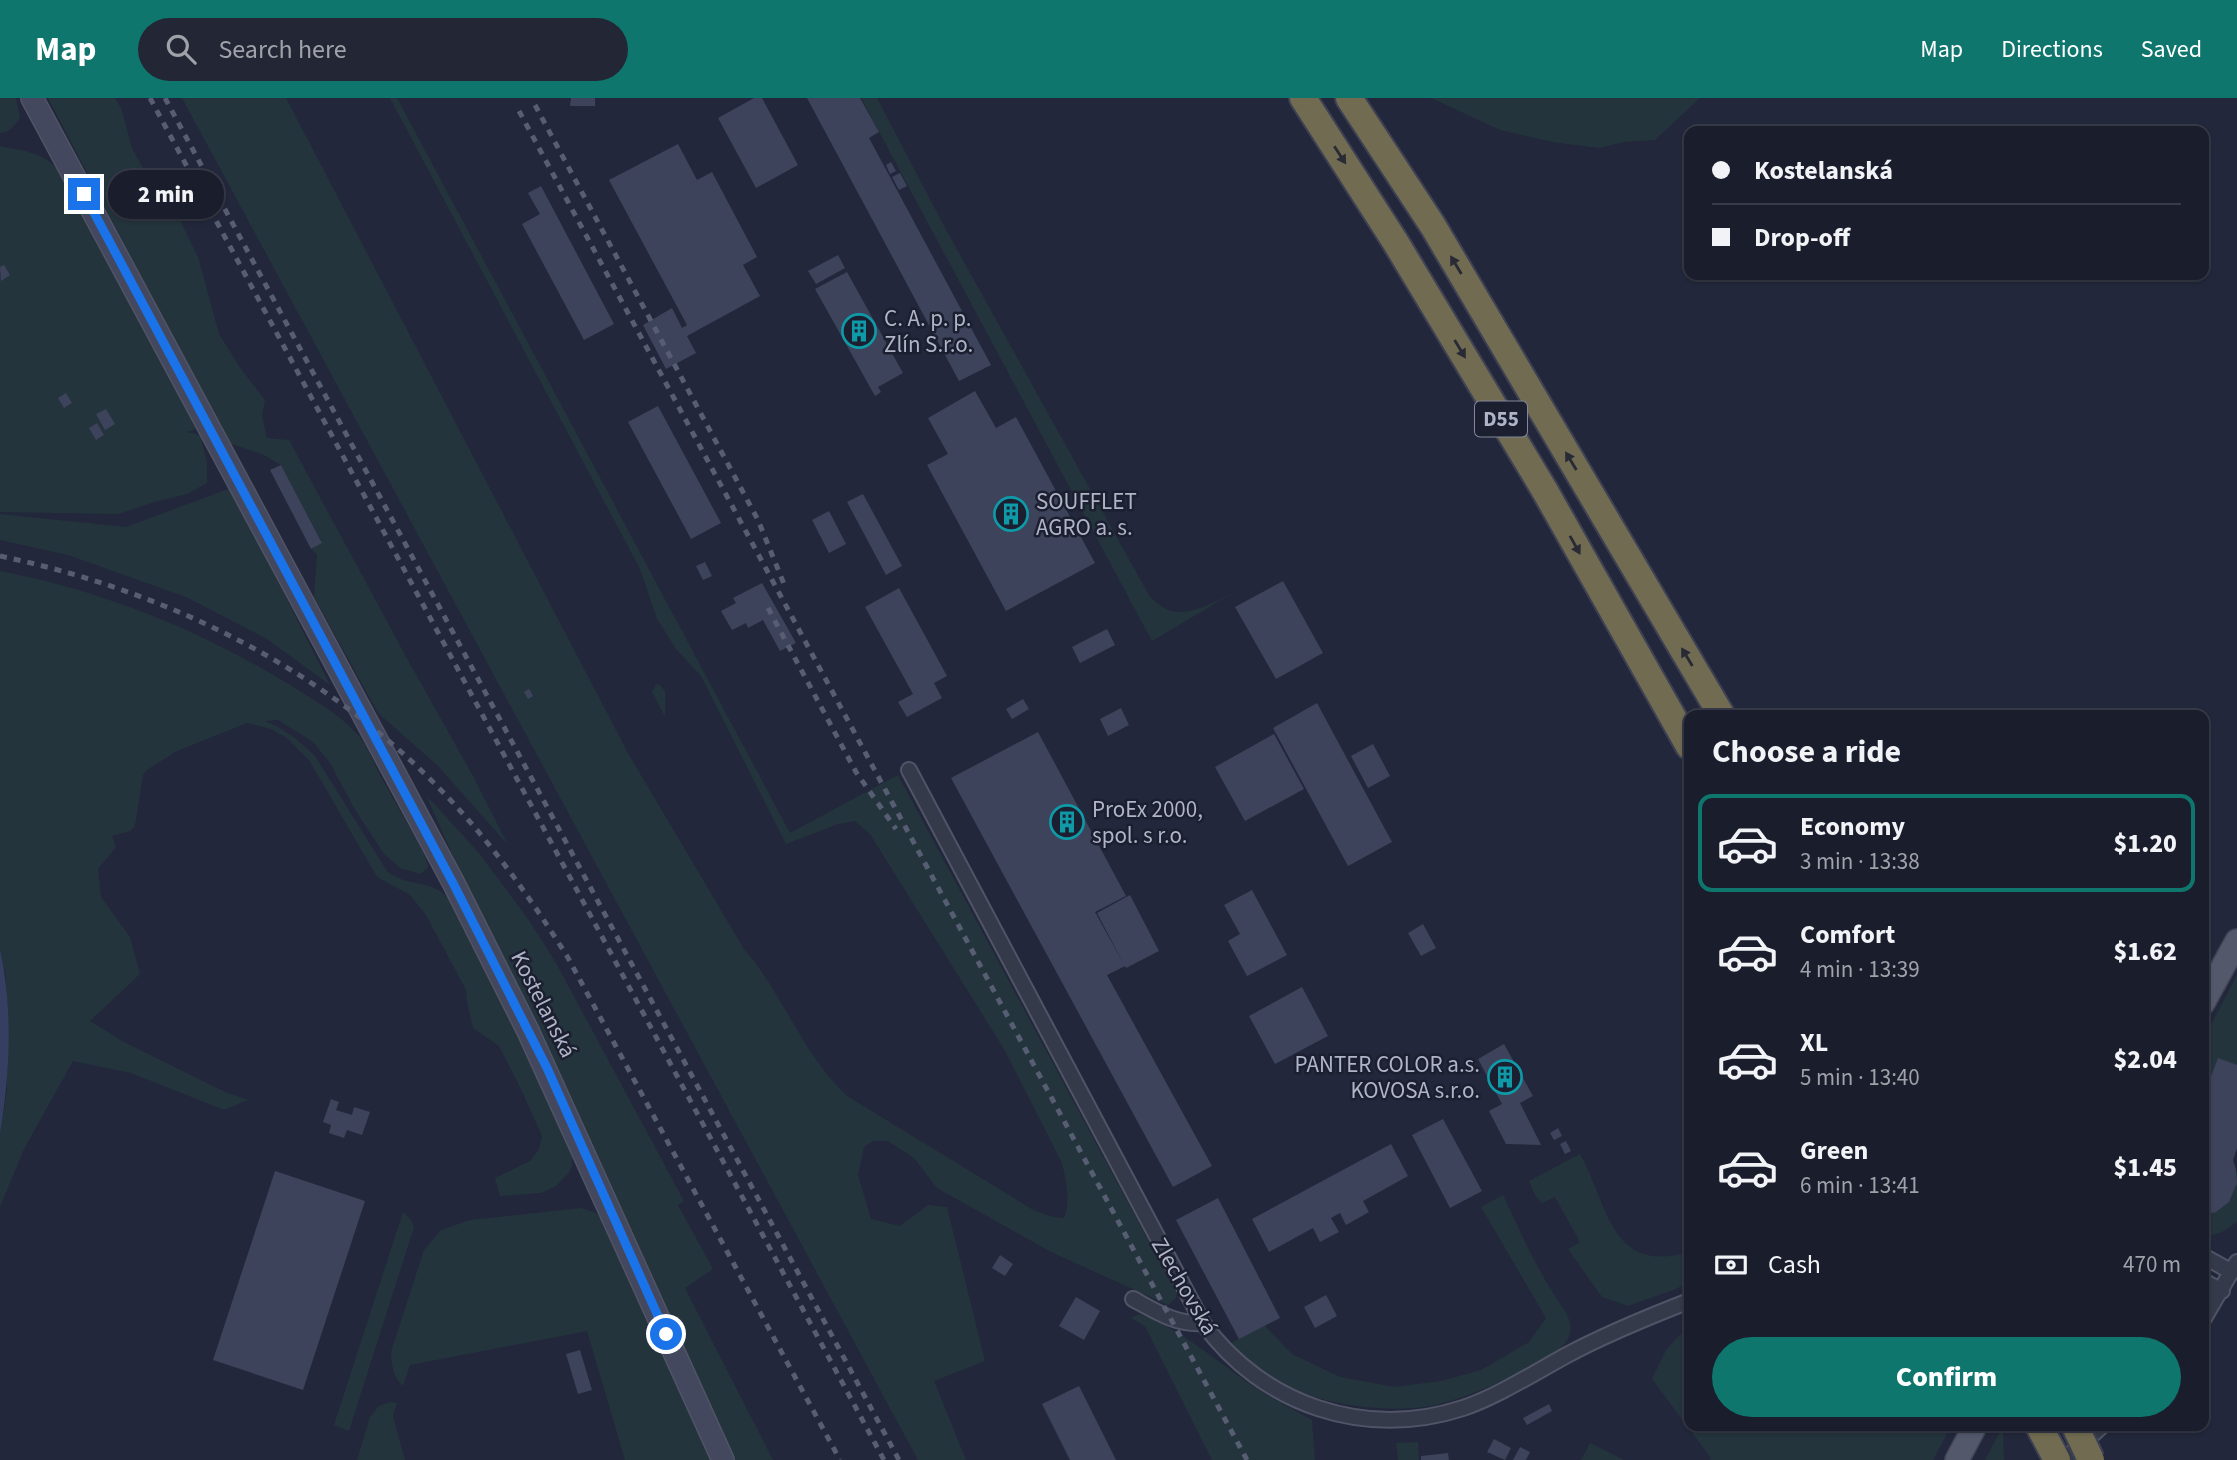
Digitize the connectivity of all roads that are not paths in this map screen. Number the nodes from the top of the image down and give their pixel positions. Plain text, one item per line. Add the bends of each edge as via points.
1 (32, 98) edge
2 (1303, 98) edge
3 (1349, 98) edge
4 (1369, 98) edge
5 (1401, 177) junction
6 (1718, 710) edge
7 (1684, 737) edge
8 (909, 771) dead end
9 (2237, 941) edge
10 (2209, 992) edge
11 (2209, 1258) edge
12 (2235, 1267) edge
13 (2209, 1284) edge
14 (2222, 1291) junction
15 (1133, 1299) dead end
16 (1684, 1303) edge
17 (2209, 1311) edge
18 (1203, 1323) junction
19 (1972, 1431) edge
20 (2042, 1431) edge
21 (2077, 1431) edge
22 (2096, 1431) edge
23 (723, 1460) edge
24 (1957, 1460) edge
25 (2057, 1460) edge
26 (2064, 1460) edge
27 (2091, 1460) edge

1 - 23 main road, Kostelanská via 446,870 547,1068
2 -> 7 highway, D55 via 1545,491
3 - 5 highway, D55
4 - 5 highway
6 -> 5 highway, D55
8 - 18 street, Zlechovská
9 - 10 main road
11 - 12 street
12 - 14 street
13 - 14 street
14 - 17 street
15 - 18 street via 1171,1320
16 - 18 street, Zlechovská via 1601,1338 1465,1408 1412,1418 1375,1419 1301,1403 1249,1371 1219,1346
19 - 24 main road
20 - 25 highway
21 - 27 highway, bridge
22 - 26 street

